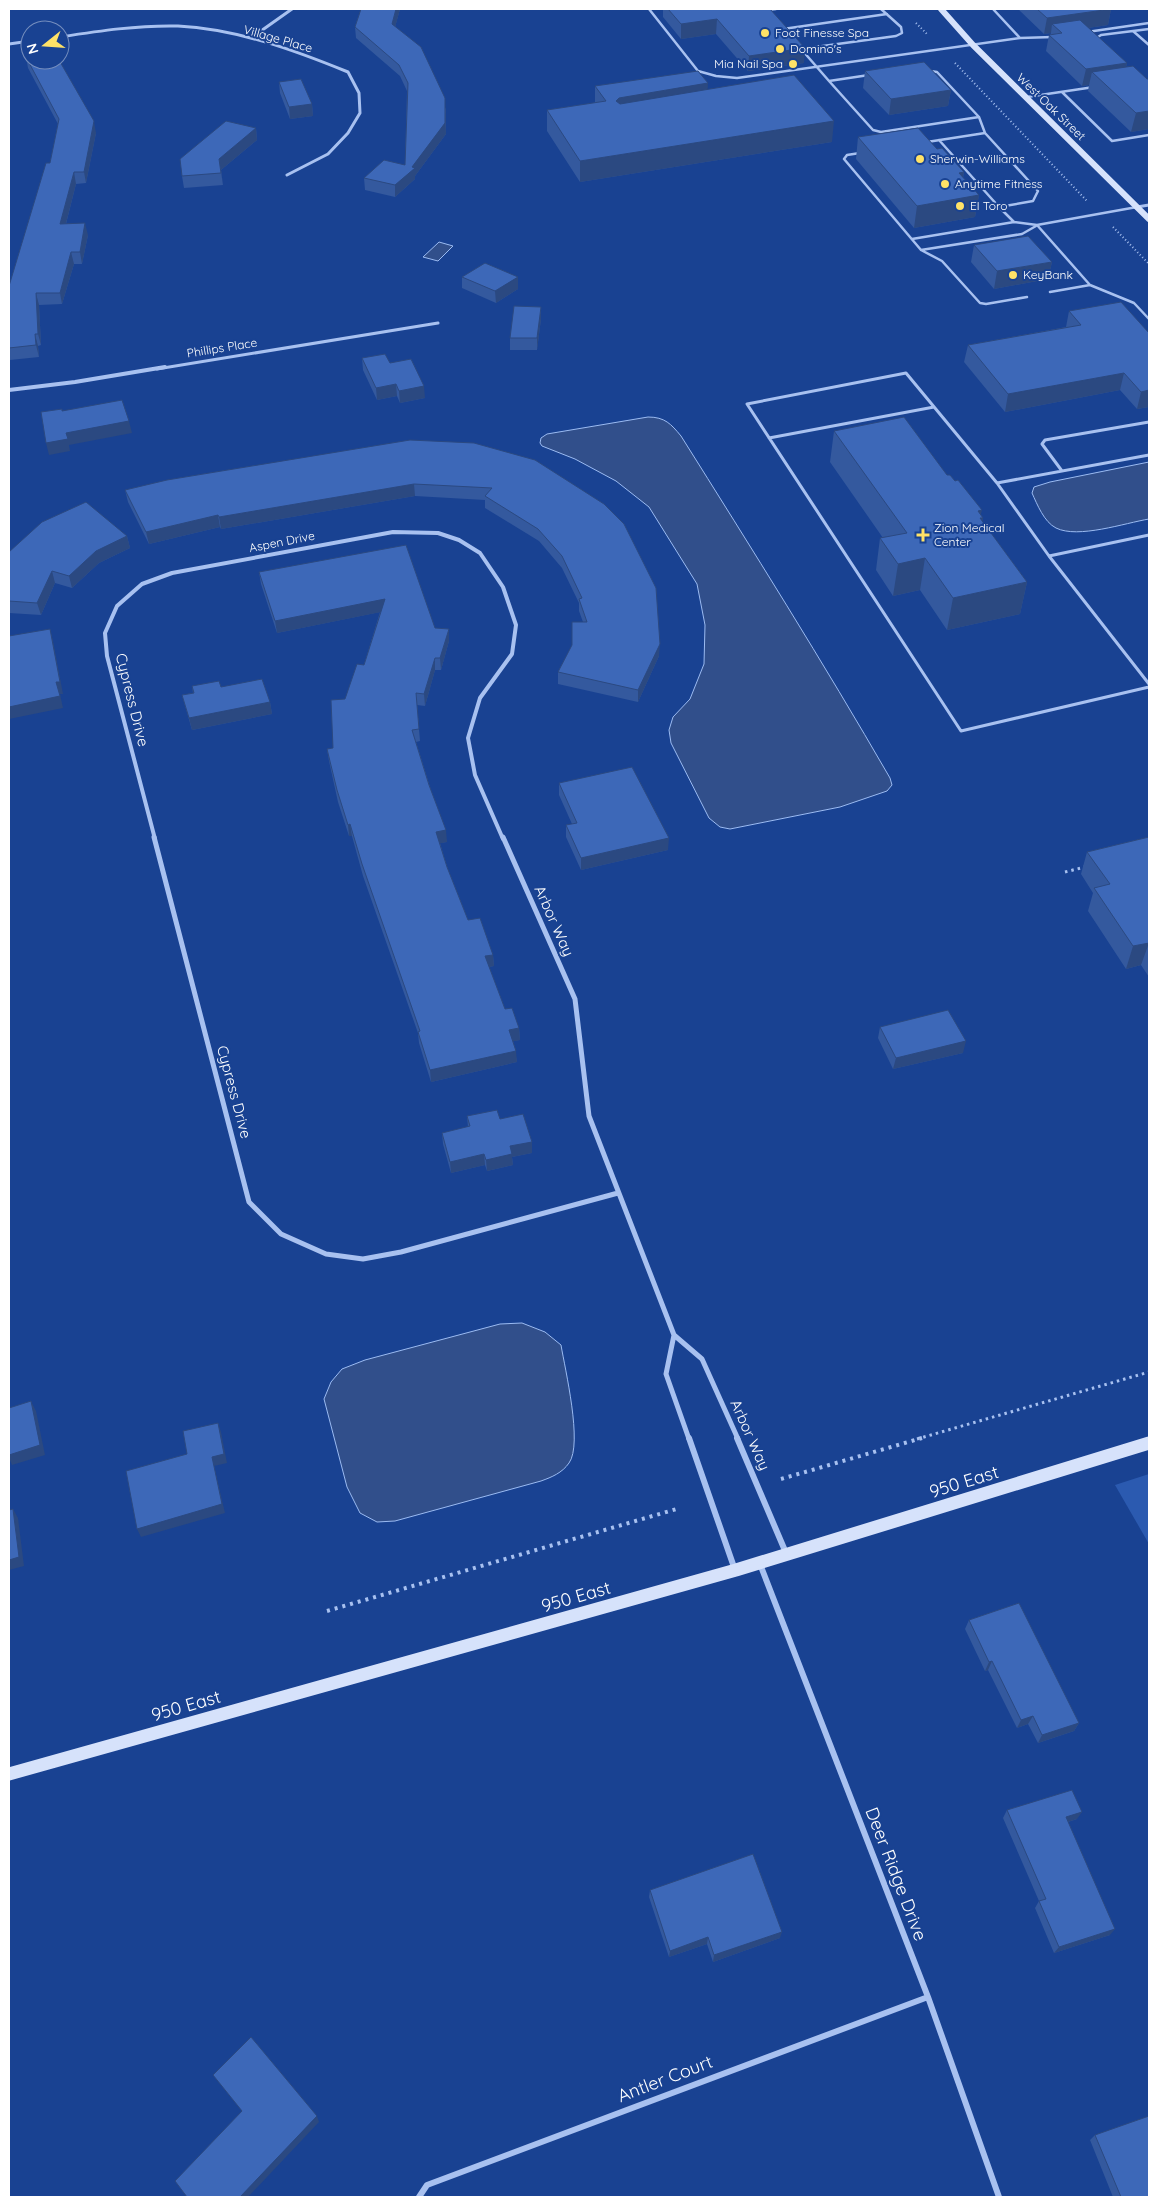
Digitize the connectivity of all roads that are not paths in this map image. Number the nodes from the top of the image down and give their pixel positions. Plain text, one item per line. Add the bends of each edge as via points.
1 (292, 9) edge
2 (649, 9) edge
3 (776, 9) edge
4 (881, 9) edge
5 (941, 9) edge
6 (993, 9) edge
7 (766, 10) edge
8 (887, 14) junction
9 (772, 16) edge
10 (778, 23) edge
11 (1149, 23) edge
12 (783, 29) junction
13 (1149, 29) edge
14 (1133, 31) junction
15 (1081, 33) edge
16 (1062, 35) edge
17 (70, 36) edge
18 (789, 36) edge
19 (251, 38) junction
20 (1020, 38) junction
21 (1098, 42) edge
22 (973, 45) junction
23 (1149, 45) edge
24 (817, 67) junction
25 (922, 69) edge
26 (876, 74) edge
27 (753, 76) junction
28 (751, 81) edge
29 (829, 81) junction
30 (1101, 86) edge
31 (1062, 92) junction
32 (1024, 97) junction
33 (979, 117) junction
34 (985, 133) junction
35 (1149, 135) edge
36 (939, 140) junction
37 (921, 143) edge
38 (866, 152) edge
39 (287, 174) dead end
40 (1149, 205) edge
41 (999, 207) junction
42 (1137, 207) junction
43 (1149, 219) edge
44 (1014, 222) junction
45 (1036, 226) junction
46 (912, 239) junction
47 (921, 250) junction
48 (1090, 285) junction
49 (1050, 292) dead end
50 (1027, 297) dead end
51 (1149, 320) edge
52 (438, 323) dead end
53 (9, 390) edge
54 (934, 407) junction
55 (1149, 422) edge
56 (769, 438) junction
57 (1149, 455) edge
58 (1062, 471) junction
59 (996, 483) junction
60 (1149, 535) edge
61 (459, 540) joint
62 (1049, 556) junction
63 (117, 606) joint
64 (1149, 686) edge
65 (618, 1193) junction
66 (674, 1335) junction
67 (1149, 1443) edge
68 (787, 1556) junction
69 (760, 1563) junction
70 (736, 1570) junction
71 (9, 1774) edge
72 (928, 1997) junction
73 (420, 2197) edge
74 (999, 2197) edge

1 - 19 street
2 - 27 lane via 698,71 737,78
3 - 7 lane
4 - 8 lane
5 - 22 street, West Oak Street
6 - 20 lane
7 - 9 lane
8 - 12 lane
8 - 24 lane via 901,27 902,33 801,49
10 - 12 lane
11 - 15 lane
12 - 18 lane
13 - 14 lane
14 - 21 lane via 1101,35
14 - 23 lane
16 - 20 lane
17 - 19 street, Village Place via 157,26 193,28
19 - 39 street, Village Place via 296,51 348,72 359,93 360,113 348,133 328,154
20 - 22 lane
22 - 24 lane
22 - 32 street, West Oak Street
24 - 27 lane
24 - 29 lane
25 - 33 lane via 937,72
26 - 29 lane
27 - 28 lane
29 - 33 lane via 873,130 881,132
30 - 31 lane
31 - 32 lane
31 - 35 lane via 1112,141
32 - 42 street, West Oak Street
33 - 34 lane
34 - 36 lane
34 - 41 lane via 1038,192 1034,201
36 - 37 lane
36 - 41 lane
38 - 46 lane via 844,158
40 - 42 street
41 - 44 lane
42 - 43 street, West Oak Street
42 - 45 lane
44 - 45 lane
44 - 46 lane
45 - 47 lane via 1022,234
45 - 48 lane
46 - 47 lane
47 - 50 lane via 942,261 980,303
48 - 49 lane
48 - 51 lane via 1134,303
52 - 53 street, Phillips Place
54 - 56 lane
54 - 56 lane via 906,374 747,404
54 - 59 lane
55 - 58 lane via 1044,440 1042,444
56 - 64 lane via 960,731
57 - 58 lane
58 - 59 lane
59 - 62 lane
60 - 62 lane
61 - 63 street, Aspen Drive via 438,533 393,532 181,571 142,584
61 - 65 street, Arbor Way via 480,553 503,587 516,625 512,654 480,698 468,738 475,775 575,999 589,1116
62 - 64 lane
63 - 65 street, Cypress Drive via 105,633 107,656 250,1202 281,1234 326,1254 364,1259 401,1252
65 - 66 street, Arbor Way
66 - 68 street, Arbor Way via 702,1359
66 - 70 street via 666,1374
67 - 68 street, 950 East
68 - 69 street, 950 East
69 - 70 street, 950 East
69 - 72 street, Deer Ridge Drive
70 - 71 street, 950 East
72 - 73 street, Antler Court via 427,2185
72 - 74 street, Deer Ridge Drive

